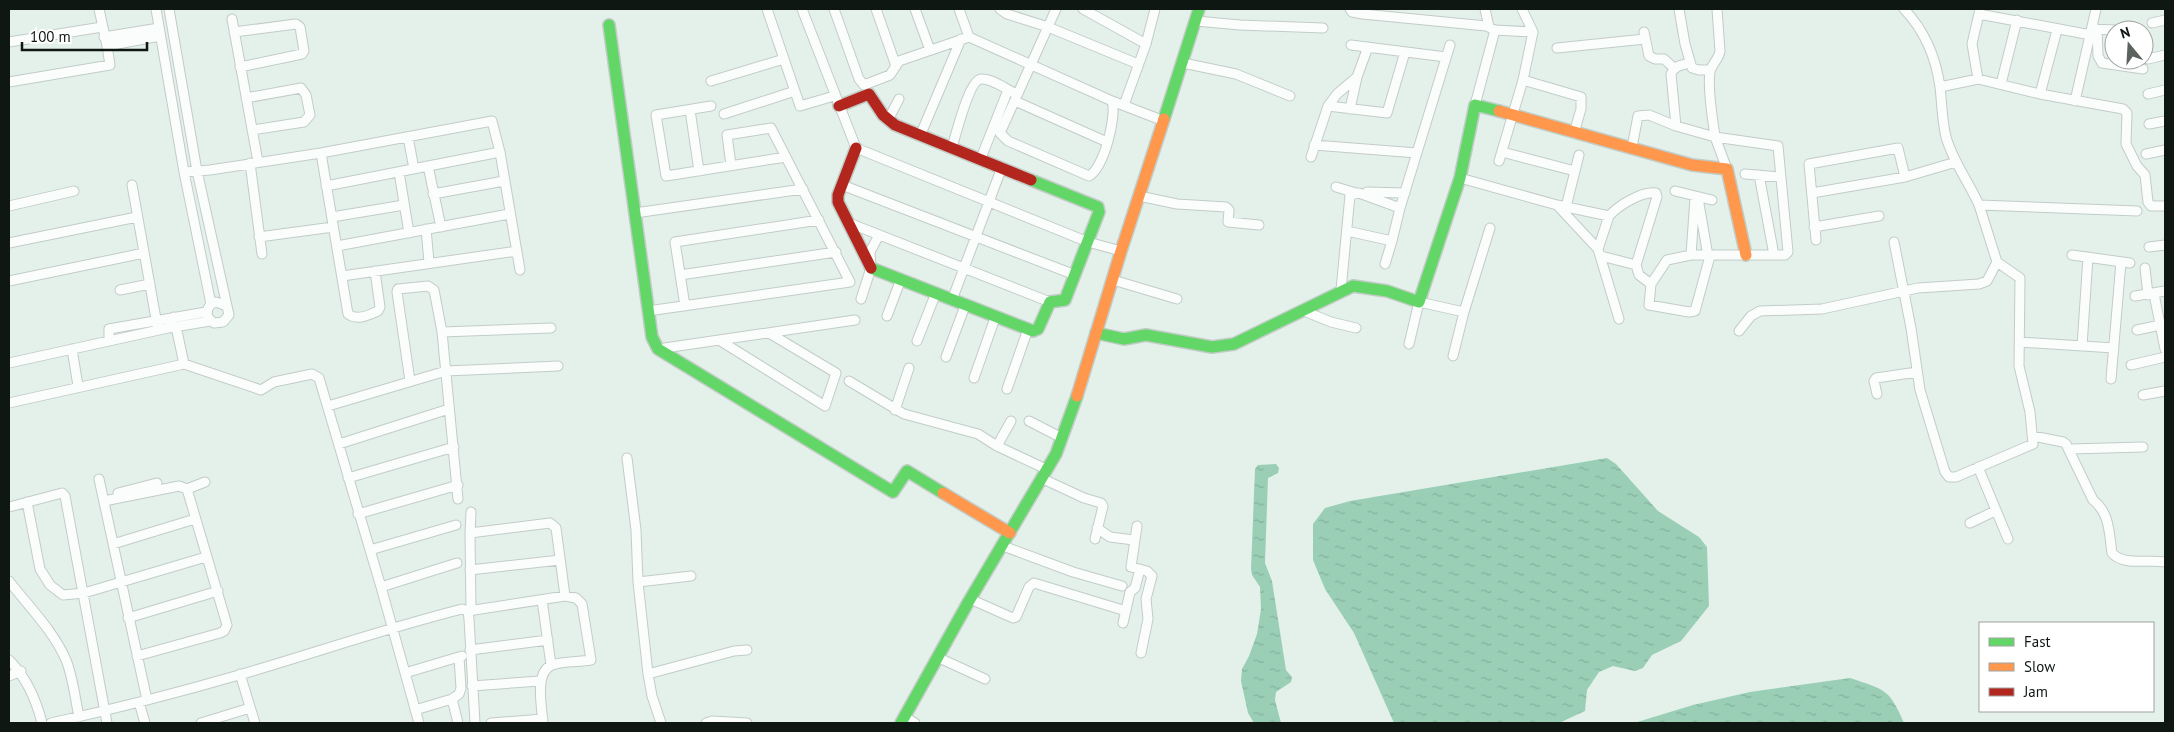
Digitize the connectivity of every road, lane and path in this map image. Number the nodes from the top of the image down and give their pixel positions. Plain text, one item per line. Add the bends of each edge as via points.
1 (99, 9) edge
2 (156, 9) edge
3 (169, 9) edge
4 (767, 9) edge
5 (802, 9) edge
6 (834, 9) edge
7 (876, 9) edge
8 (915, 9) edge
9 (959, 9) edge
10 (1000, 9) edge
11 (1056, 9) edge
12 (1083, 9) edge
13 (1155, 9) edge
14 (1199, 9) edge
15 (1350, 9) edge
16 (1485, 9) edge
17 (1522, 9) edge
18 (1679, 9) edge
19 (1717, 9) edge
20 (1904, 9) edge
21 (2096, 9) edge
22 (1980, 11) edge
23 (1383, 12) edge
24 (232, 19) dead end
25 (2017, 20) junction
26 (1196, 21) junction
27 (609, 25) dead end
28 (102, 27) junction
29 (1048, 27) junction
30 (1323, 28) dead end
31 (1492, 28) junction
32 (2057, 30) junction
33 (2104, 30) edge
34 (2093, 31) junction
35 (160, 32) junction
36 (234, 32) junction
37 (1533, 32) junction
38 (965, 38) junction
39 (9, 42) edge
40 (105, 42) junction
41 (1146, 44) junction
42 (1450, 44) dead end
43 (1351, 45) dead end
44 (1368, 48) junction
45 (1558, 48) dead end
46 (930, 50) junction
47 (1405, 52) junction
48 (1446, 57) junction
49 (784, 59) junction
50 (1690, 63) junction
51 (2104, 63) edge
52 (1031, 64) junction
53 (1138, 64) junction
54 (1183, 64) junction
55 (896, 66) junction
56 (240, 67) junction
57 (1674, 68) junction
58 (1710, 70) junction
59 (1357, 77) junction
60 (1978, 78) junction
61 (1523, 80) junction
62 (710, 81) dead end
63 (9, 82) edge
64 (2001, 84) junction
65 (1940, 87) junction
66 (1008, 90) junction
67 (2165, 90) edge
68 (795, 91) junction
69 (2040, 94) junction
70 (2148, 94) dead end
71 (1290, 96) dead end
72 (1016, 97) junction
73 (246, 98) junction
74 (899, 98) dead end
75 (837, 101) junction
76 (1112, 101) junction
77 (2076, 101) junction
78 (1475, 105) junction
79 (711, 106) dead end
80 (1124, 106) junction
81 (1328, 106) junction
82 (1350, 109) junction
83 (690, 110) junction
84 (724, 114) dead end
85 (1512, 116) junction
86 (888, 120) junction
87 (1164, 120) junction
88 (2165, 121) edge
89 (2149, 124) dead end
90 (1676, 126) junction
91 (252, 130) junction
92 (1574, 133) junction
93 (920, 136) junction
94 (1716, 137) junction
95 (408, 138) junction
96 (1107, 142) junction
97 (1314, 145) junction
98 (1630, 146) junction
99 (952, 147) junction
100 (856, 148) junction
101 (2165, 150) edge
102 (500, 152) junction
103 (1502, 152) junction
104 (320, 153) junction
105 (1417, 153) junction
106 (2146, 154) dead end
107 (1579, 155) dead end
108 (1311, 156) dead end
109 (786, 157) junction
110 (981, 158) junction
111 (1499, 161) dead end
112 (1956, 162) junction
113 (254, 163) junction
114 (731, 165) junction
115 (428, 166) junction
116 (1002, 167) junction
117 (414, 169) junction
118 (1727, 169) junction
119 (699, 170) junction
120 (197, 171) junction
121 (1575, 171) junction
122 (184, 172) junction
123 (399, 172) junction
124 (1745, 174) dead end
125 (1759, 175) junction
126 (1780, 177) junction
127 (1905, 177) junction
128 (1460, 178) junction
129 (504, 181) junction
130 (132, 185) dead end
131 (842, 185) junction
132 (326, 186) junction
133 (1336, 188) dead end
134 (803, 189) junction
135 (74, 191) dead end
136 (1675, 191) dead end
137 (1358, 193) junction
138 (1405, 193) junction
139 (1812, 193) junction
140 (433, 194) junction
141 (1139, 196) junction
142 (1696, 197) junction
143 (1712, 200) dead end
144 (989, 202) junction
145 (404, 204) junction
146 (9, 206) edge
147 (1562, 206) junction
148 (1979, 206) junction
149 (2165, 206) edge
150 (1400, 208) junction
151 (2137, 211) dead end
152 (635, 213) junction
153 (509, 214) junction
154 (1609, 216) junction
155 (1879, 216) dead end
156 (137, 217) junction
157 (332, 217) junction
158 (819, 220) junction
159 (849, 223) junction
160 (1258, 225) dead end
161 (333, 227) junction
162 (441, 227) junction
163 (1814, 227) junction
164 (1490, 228) dead end
165 (426, 230) junction
166 (1347, 231) junction
167 (409, 233) junction
168 (879, 235) junction
169 (976, 236) junction
170 (259, 237) junction
171 (212, 240) junction
172 (1816, 240) dead end
173 (1392, 241) junction
174 (9, 242) edge
175 (1088, 242) junction
176 (1894, 242) dead end
177 (198, 243) junction
178 (2165, 245) edge
179 (336, 246) junction
180 (2149, 247) dead end
181 (517, 251) junction
182 (1121, 251) junction
183 (836, 252) junction
184 (1600, 252) junction
185 (144, 253) junction
186 (262, 254) dead end
187 (1774, 254) junction
188 (1691, 255) junction
189 (1746, 255) junction
190 (2072, 255) dead end
191 (1709, 256) junction
192 (2088, 257) junction
193 (429, 262) junction
194 (1997, 262) junction
195 (1385, 264) dead end
196 (1636, 265) junction
197 (871, 268) junction
198 (965, 268) junction
199 (2145, 268) dead end
200 (520, 270) dead end
201 (375, 271) junction
202 (680, 275) junction
203 (1075, 275) junction
204 (342, 276) junction
205 (902, 279) junction
206 (1113, 280) junction
207 (9, 281) edge
208 (1649, 283) junction
209 (150, 284) junction
210 (120, 290) dead end
211 (1341, 290) junction
212 (2165, 291) edge
213 (1903, 292) junction
214 (936, 293) junction
215 (2151, 294) junction
216 (2135, 296) dead end
217 (861, 299) dead end
218 (1177, 299) dead end
219 (952, 300) junction
220 (1050, 302) junction
221 (1420, 302) junction
222 (226, 306) junction
223 (685, 306) junction
224 (965, 306) junction
225 (209, 308) junction
226 (648, 311) junction
227 (1304, 311) junction
228 (1464, 312) junction
229 (887, 316) dead end
230 (995, 318) junction
231 (1619, 319) dead end
232 (156, 320) junction
233 (855, 320) dead end
234 (210, 321) junction
235 (175, 322) junction
236 (2163, 324) edge
237 (551, 328) dead end
238 (1356, 328) dead end
239 (1028, 329) junction
240 (158, 330) junction
241 (2136, 330) dead end
242 (1739, 331) dead end
243 (442, 332) junction
244 (769, 333) junction
245 (1096, 334) junction
246 (719, 340) junction
247 (109, 341) junction
248 (917, 341) dead end
249 (2020, 342) junction
250 (1408, 344) dead end
251 (2082, 346) junction
252 (2114, 348) junction
253 (72, 349) junction
254 (658, 349) junction
255 (2165, 349) edge
256 (1453, 356) dead end
257 (946, 357) dead end
258 (2165, 357) edge
259 (9, 363) edge
260 (184, 364) junction
261 (2131, 365) dead end
262 (558, 366) dead end
263 (909, 368) dead end
264 (446, 371) junction
265 (1917, 372) junction
266 (974, 378) dead end
267 (2112, 379) dead end
268 (410, 381) junction
269 (849, 381) dead end
270 (78, 386) junction
271 (1007, 388) dead end
272 (2165, 391) edge
273 (1877, 394) dead end
274 (2143, 396) dead end
275 (9, 403) edge
276 (328, 406) junction
277 (449, 409) junction
278 (895, 410) junction
279 (1011, 421) dead end
280 (1029, 421) dead end
281 (2033, 436) junction
282 (1062, 438) junction
283 (339, 444) junction
284 (997, 446) junction
285 (454, 447) junction
286 (2143, 447) dead end
287 (2070, 449) junction
288 (627, 458) dead end
289 (1978, 467) junction
290 (1044, 474) junction
291 (348, 478) junction
292 (100, 479) dead end
293 (205, 482) dead end
294 (157, 483) dead end
295 (458, 485) junction
296 (187, 489) junction
297 (104, 499) junction
298 (458, 499) dead end
299 (27, 502) junction
300 (9, 507) edge
301 (1995, 511) junction
302 (471, 512) dead end
303 (358, 514) junction
304 (195, 519) junction
305 (1970, 523) dead end
306 (456, 525) dead end
307 (1137, 526) dead end
308 (1098, 528) junction
309 (470, 533) junction
310 (1010, 533) junction
311 (1095, 539) dead end
312 (1134, 540) junction
313 (2008, 540) dead end
314 (113, 544) junction
315 (1003, 546) junction
316 (370, 550) junction
317 (206, 557) junction
318 (560, 560) junction
319 (2165, 562) edge
320 (457, 563) dead end
321 (1140, 569) junction
322 (470, 570) junction
323 (691, 576) dead end
324 (9, 581) edge
325 (121, 582) junction
326 (638, 582) junction
327 (1122, 586) dead end
328 (382, 587) junction
329 (218, 591) junction
330 (84, 593) junction
331 (565, 596) junction
332 (970, 599) junction
333 (542, 600) junction
334 (469, 611) junction
335 (1126, 611) junction
336 (128, 618) junction
337 (1123, 623) dead end
338 (392, 627) junction
339 (548, 640) junction
340 (747, 650) dead end
341 (470, 652) junction
342 (1141, 653) dead end
343 (137, 656) junction
344 (459, 657) junction
345 (938, 657) junction
346 (9, 660) edge
347 (551, 665) junction
348 (21, 672) junction
349 (405, 673) junction
350 (240, 674) junction
351 (648, 674) junction
352 (9, 676) edge
353 (985, 679) dead end
354 (540, 681) junction
355 (472, 686) junction
356 (452, 698) junction
357 (143, 701) junction
358 (250, 708) junction
359 (415, 710) junction
360 (105, 711) junction
361 (84, 716) junction
362 (532, 721) edge
363 (543, 721) edge
364 (907, 721) edge
365 (42, 723) edge
366 (51, 723) edge
367 (107, 723) edge
368 (145, 723) edge
369 (201, 723) edge
370 (255, 723) edge
371 (418, 723) edge
372 (458, 723) edge
373 (475, 723) edge
374 (491, 723) edge
375 (661, 723) edge
376 (706, 723) edge
377 (747, 723) edge

1 - 28 street
2 - 35 street
3 - 120 street
4 - 49 street
5 - 75 street
6 - 55 street via 862,84 890,75
7 - 55 street
8 - 46 street
9 - 38 street
10 - 29 street
11 - 29 street
12 - 41 street
13 - 41 street
14 - 26 street
15 - 23 street via 1352,12
16 - 31 street
17 - 37 street
18 - 50 street
19 - 58 street via 1720,51
20 - 65 street via 1922,32
21 - 34 street
22 - 25 street
22 - 60 street via 1972,50
23 - 31 street
24 - 36 street
25 - 32 street
25 - 64 street
26 - 30 street
26 - 54 street
27 - 152 street
28 - 39 street
28 - 40 street
29 - 52 street
29 - 53 street
31 - 37 street
31 - 78 street
32 - 34 street
32 - 69 street
33 - 34 street
34 - 51 street via 2098,56
34 - 77 street
35 - 40 street
35 - 122 street
36 - 56 street
36 - 56 street via 296,24 300,27 302,54
37 - 61 street
38 - 46 street
38 - 52 street
38 - 93 street
40 - 63 street via 110,65
41 - 53 street
42 - 48 street
43 - 44 street
44 - 47 street
44 - 59 street
45 - 57 street via 1645,35 1651,58 1664,59
46 - 55 street via 899,61
47 - 48 street
47 - 82 street via 1387,113
48 - 105 street
49 - 62 street
49 - 68 street
50 - 57 street
50 - 58 street via 1695,70
52 - 72 street
52 - 76 street
53 - 80 street
54 - 71 street via 1236,74
54 - 87 street
56 - 73 street
57 - 90 street via 1671,74
58 - 94 street
59 - 81 street
59 - 82 street
60 - 64 street
60 - 65 street
61 - 85 street
61 - 92 street via 1581,97
64 - 69 street
65 - 112 street via 1946,135
66 - 72 street
66 - 99 street via 987,80 975,82
66 - 110 street
67 - 70 street
68 - 75 street via 803,107
68 - 84 street
69 - 77 street
72 - 96 street
72 - 96 street via 1000,130 1008,141 1089,176 1096,171
73 - 91 street
73 - 91 street via 301,88 306,95 310,115 304,122
74 - 86 street
75 - 86 street via 869,94
75 - 100 street
76 - 80 street
76 - 96 street via 1114,112
77 - 149 street via 2126,112 2126,144 2145,175 2148,202 2151,206
78 - 85 street
78 - 128 street
79 - 83 street
80 - 87 street
81 - 82 street
81 - 97 street
83 - 119 street
83 - 119 street via 656,115 666,176
85 - 92 street
85 - 103 street
86 - 93 street
87 - 141 street
88 - 89 street
90 - 94 street
90 - 98 street via 1649,115 1638,116
91 - 113 street
92 - 98 street
93 - 99 street
94 - 118 street
94 - 126 street via 1778,146
95 - 102 street via 492,121
95 - 104 street
95 - 117 street
97 - 105 street
97 - 108 street
98 - 118 street via 1692,165
99 - 110 street
100 - 131 street
100 - 144 street
101 - 106 street
102 - 115 street
102 - 129 street
103 - 111 street
103 - 121 street
104 - 113 street
104 - 132 street
105 - 138 street
107 - 121 street
109 - 114 street
109 - 114 street via 771,128 727,135
109 - 134 street
110 - 116 street
112 - 127 street
112 - 148 street
113 - 120 street
113 - 170 street
114 - 119 street
115 - 117 street
115 - 140 street
116 - 144 street
116 - 175 street via 1098,207
117 - 123 street
118 - 189 street
120 - 122 street
120 - 171 street
121 - 147 street
122 - 177 street
123 - 132 street
123 - 145 street
124 - 125 street
125 - 126 street
125 - 187 street
126 - 187 street via 1788,252 1785,255
127 - 139 street
127 - 139 street via 1898,148 1809,164
128 - 147 street
128 - 221 street
129 - 140 street
129 - 153 street
130 - 156 street
131 - 159 street via 838,202
131 - 169 street
132 - 157 street
133 - 137 street
134 - 152 street
134 - 158 street
135 - 146 street
136 - 142 street
137 - 138 street
137 - 150 street
137 - 166 street via 1350,198
138 - 150 street
139 - 163 street
140 - 162 street
141 - 160 street via 1177,204 1226,206 1228,222
141 - 182 street
142 - 143 street
142 - 188 street
142 - 191 street
144 - 169 street
144 - 175 street
145 - 157 street
145 - 167 street
147 - 154 street
147 - 184 street
148 - 151 street
148 - 194 street
150 - 173 street
152 - 226 street
153 - 162 street
153 - 181 street
154 - 184 street
154 - 196 street via 1623,203 1656,192
155 - 163 street
156 - 174 street
156 - 185 street
157 - 161 street
158 - 183 street
158 - 202 street via 675,242
159 - 168 street
159 - 197 street
161 - 170 street
161 - 179 street
162 - 165 street
163 - 172 street
164 - 228 street
165 - 167 street
165 - 193 street
166 - 173 street
166 - 211 street
167 - 179 street
168 - 197 street via 869,256
168 - 198 street
169 - 198 street
169 - 203 street
170 - 186 street
171 - 177 street
171 - 222 street
173 - 195 street
175 - 182 street
175 - 203 street
176 - 213 street
177 - 225 street
178 - 180 street
179 - 204 street
181 - 193 street
181 - 200 street
182 - 206 street
183 - 202 street
183 - 223 street via 849,283
184 - 196 street
184 - 231 street
185 - 207 street
185 - 209 street
187 - 189 street
188 - 191 street
188 - 208 street via 1668,259
189 - 191 street
190 - 192 street
191 - 208 street via 1694,312 1649,305
192 - 251 street
192 - 252 street via 2126,262
193 - 201 street
194 - 213 street via 1987,281 1979,284
194 - 249 street via 2020,278
196 - 208 street via 1639,275
197 - 205 street
197 - 217 street
198 - 219 street
198 - 220 street
199 - 215 street
201 - 204 street
201 - 204 street via 380,307 378,311 356,318 348,314
202 - 223 street
203 - 220 street via 1064,300
205 - 214 street
205 - 229 street
206 - 218 street
206 - 245 street
209 - 210 street
209 - 232 street
211 - 221 street via 1353,286 1367,287
211 - 227 street
212 - 215 street
213 - 242 street via 1822,309 1760,311 1751,316
213 - 265 street
214 - 219 street
214 - 248 street
215 - 216 street
215 - 236 street
219 - 224 street
220 - 239 street via 1038,329
221 - 228 street
221 - 250 street
222 - 225 street via 216,302
222 - 234 street via 227,319 219,324
223 - 226 street
224 - 230 street
224 - 257 street
225 - 234 street
225 - 235 street
226 - 254 street via 652,337
227 - 238 street
227 - 245 street via 1234,344 1218,348 1146,334 1124,339
228 - 256 street
230 - 239 street
230 - 266 street
232 - 235 street
232 - 240 street
232 - 247 street via 109,329
233 - 244 street
234 - 235 street
235 - 240 street
235 - 260 street
236 - 241 street
236 - 255 street
237 - 243 street
239 - 271 street
240 - 247 street
243 - 264 street
243 - 268 street via 434,290 428,286 396,292
244 - 246 street
244 - 246 street via 836,374 825,406
245 - 282 street
246 - 254 street
247 - 253 street
249 - 251 street
249 - 281 street via 2019,366
251 - 252 street
252 - 267 street
253 - 259 street
253 - 270 street
254 - 310 street via 893,492 907,471
258 - 261 street
260 - 270 street
260 - 276 street via 261,390 278,381 315,374
262 - 264 street
263 - 278 street
264 - 268 street
264 - 277 street
265 - 273 street via 1876,378
265 - 289 street via 1945,472 1949,477 1956,477
268 - 276 street
269 - 278 street
270 - 275 street
272 - 274 street
276 - 283 street
277 - 283 street
277 - 285 street
278 - 284 street via 962,428
279 - 284 street
280 - 282 street
281 - 287 street via 2063,442
281 - 289 street via 2033,445
282 - 290 street
283 - 291 street
284 - 290 street
285 - 291 street
285 - 295 street
286 - 287 street
287 - 319 street via 2093,500 2107,519 2112,553 2125,560
288 - 326 street via 636,530
289 - 301 street
290 - 308 street via 1084,498 1101,503
290 - 310 street
291 - 303 street
292 - 297 street
293 - 296 street
294 - 297 street
295 - 298 street
295 - 303 street
296 - 297 street via 178,486
296 - 304 street
297 - 314 street
299 - 300 street
299 - 330 street via 43,575 63,595
299 - 330 street via 62,493 64,496
301 - 305 street
301 - 313 street
302 - 309 street
303 - 316 street
304 - 314 street
304 - 317 street
306 - 316 street
307 - 312 street
308 - 311 street
308 - 312 street via 1110,536
309 - 318 street via 550,523 556,528
309 - 322 street
310 - 315 street
312 - 321 street via 1130,564
314 - 325 street
315 - 327 street
315 - 332 street
316 - 328 street
317 - 325 street
317 - 329 street
318 - 322 street
318 - 331 street
320 - 328 street
321 - 335 street
321 - 342 street via 1152,576 1146,599 1148,619
322 - 334 street
323 - 326 street
324 - 361 street via 61,650
325 - 330 street
325 - 336 street
326 - 351 street
328 - 338 street
329 - 336 street
329 - 343 street via 227,625 224,631
330 - 360 street
331 - 333 street
331 - 347 street via 576,598 582,604 591,660
332 - 335 street via 1013,618 1029,586 1034,583
332 - 345 street
333 - 334 street
333 - 339 street
334 - 338 street via 462,609
334 - 341 street
335 - 337 street
336 - 343 street
338 - 349 street
338 - 350 street
339 - 341 street
339 - 347 street
340 - 351 street
341 - 344 street
341 - 355 street
343 - 357 street
344 - 349 street
344 - 356 street via 461,688 459,694
345 - 353 street
345 - 364 street
346 - 348 street
347 - 354 street via 544,670
348 - 352 street
348 - 365 street
349 - 359 street
350 - 357 street
350 - 358 street
351 - 375 street
354 - 355 street
354 - 363 street
355 - 373 street
356 - 359 street
356 - 372 street
357 - 360 street
357 - 368 street
358 - 369 street
358 - 370 street
359 - 371 street
360 - 361 street
360 - 367 street
361 - 366 street
362 - 363 street
362 - 374 street
376 - 377 street

